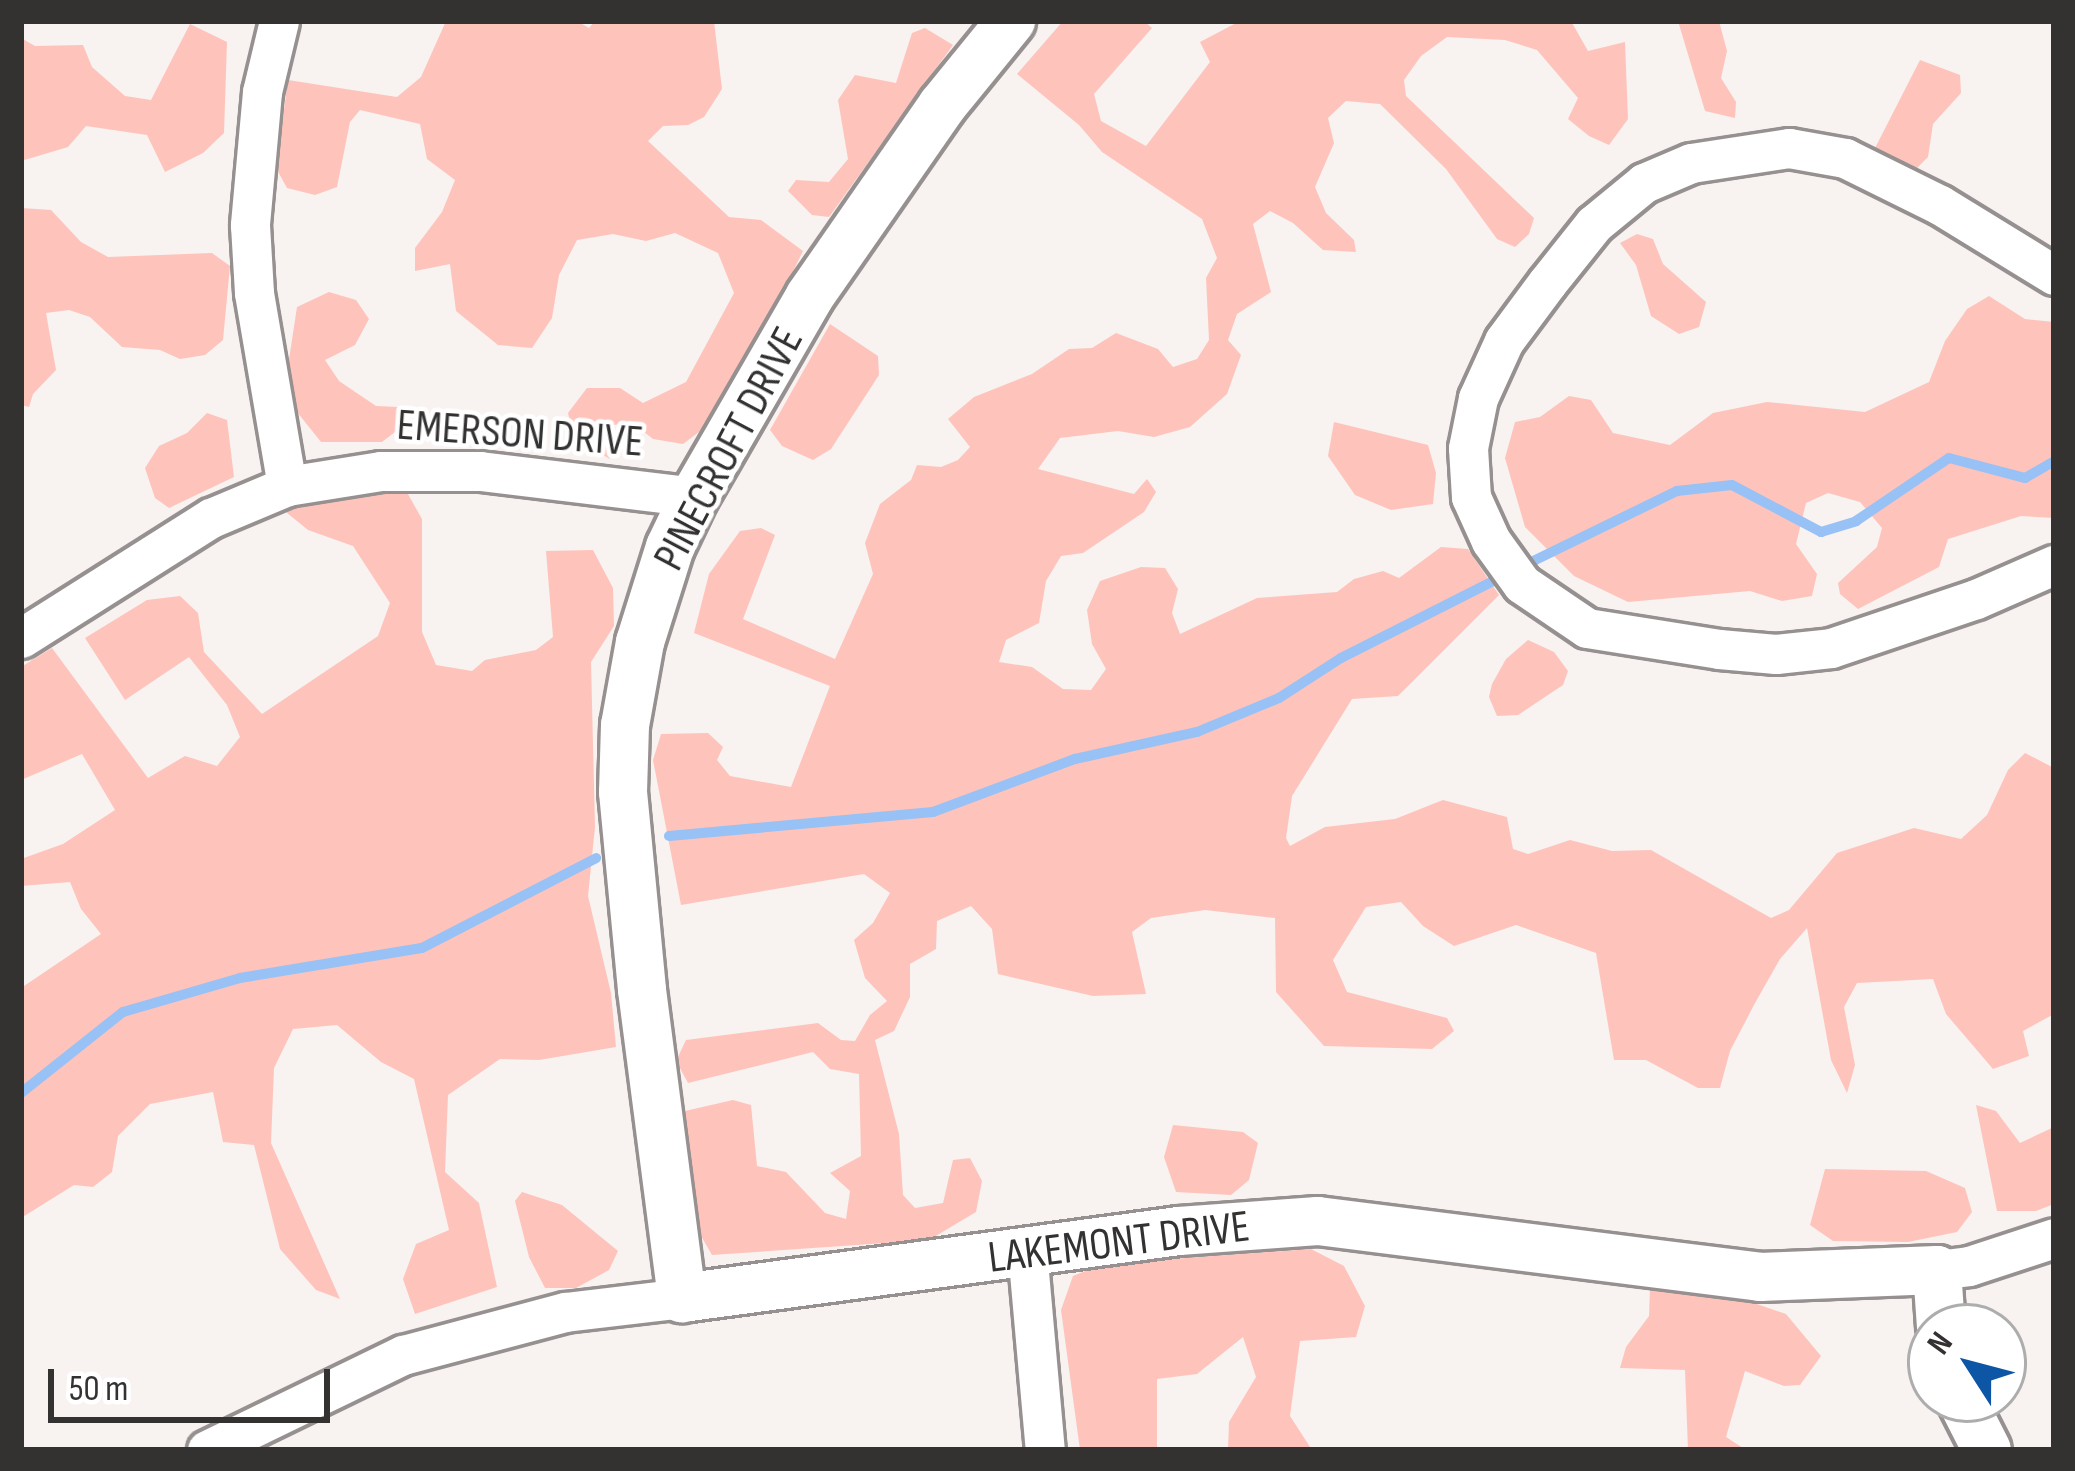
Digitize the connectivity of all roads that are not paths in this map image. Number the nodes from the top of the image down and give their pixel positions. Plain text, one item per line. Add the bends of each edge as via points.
1 (279, 21) edge
2 (1011, 21) edge
3 (2054, 275) edge
4 (287, 486) junction
5 (694, 497) junction
6 (2054, 565) edge
7 (21, 638) edge
8 (2054, 1238) edge
9 (1028, 1250) junction
10 (1937, 1270) junction
11 (682, 1298) junction
12 (1939, 1303) edge
13 (1973, 1423) edge
14 (206, 1450) edge
15 (1045, 1450) edge
16 (1987, 1450) edge

1 - 4 street via 262,92 250,225
2 - 5 street, PINECROFT DRIVE via 941,106 810,296
3 - 6 street via 1845,158 1789,148 1691,163 1644,183 1594,224 1547,283 1504,341 1478,398 1468,448 1471,497 1491,541 1522,584 1586,628 1720,650 1831,648
4 - 5 street, EMERSON DRIVE via 381,471 480,471
4 - 7 street, EMERSON DRIVE via 211,518
5 - 11 street, PINECROFT DRIVE via 640,642 623,770 632,906
8 - 10 street, LAKEMONT DRIVE
9 - 10 street, LAKEMONT DRIVE via 1318,1221 1760,1277
9 - 11 street, LAKEMONT DRIVE
9 - 15 street
10 - 12 street
11 - 14 street, LAKEMONT DRIVE via 565,1312 403,1355
13 - 16 street

